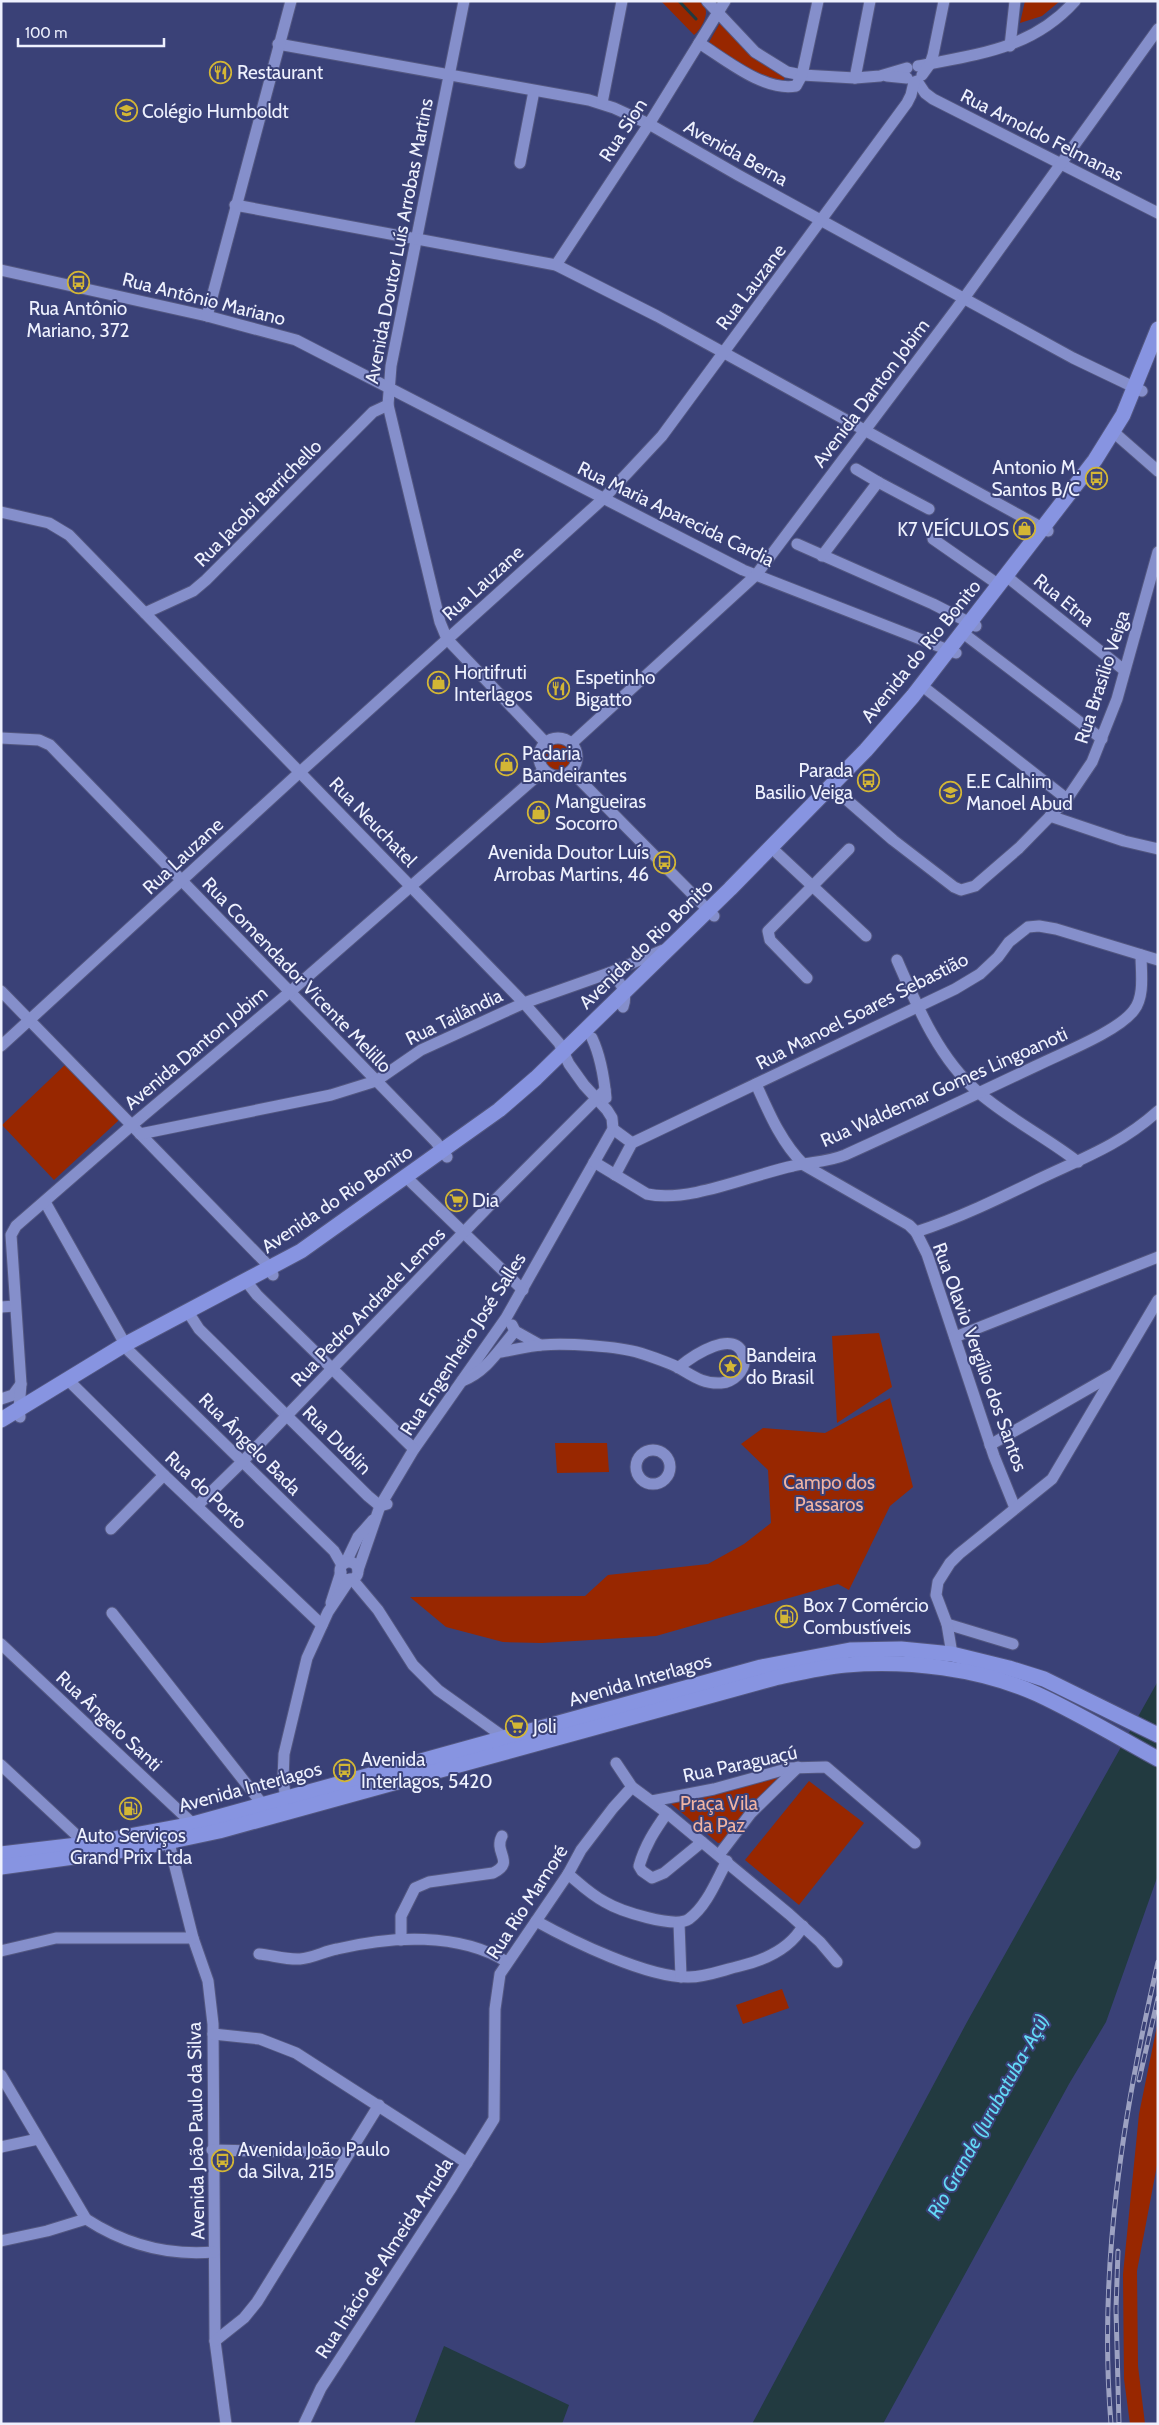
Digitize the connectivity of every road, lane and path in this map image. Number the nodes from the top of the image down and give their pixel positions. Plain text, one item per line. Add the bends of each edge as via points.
1 (291, 1) edge
2 (464, 1) edge
3 (622, 1) edge
4 (707, 1) edge
5 (725, 1) edge
6 (818, 1) edge
7 (870, 1) edge
8 (944, 1) edge
9 (1015, 1) edge
10 (1075, 1) edge
11 (718, 13) junction
12 (1158, 29) edge
13 (699, 43) junction
14 (278, 44) junction
15 (1010, 46) junction
16 (930, 64) junction
17 (914, 75) junction
18 (448, 76) junction
19 (802, 76) junction
20 (855, 78) junction
21 (534, 91) junction
22 (602, 103) junction
23 (649, 124) junction
24 (520, 163) dead end
25 (1061, 163) junction
26 (235, 205) junction
27 (1158, 213) edge
28 (822, 220) junction
29 (416, 239) junction
30 (556, 265) junction
31 (1, 270) edge
32 (964, 298) junction
33 (207, 316) junction
34 (1158, 329) edge
35 (1158, 351) edge
36 (723, 354) junction
37 (388, 389) junction
38 (1138, 390) junction
39 (388, 405) junction
40 (866, 432) junction
41 (1118, 436) junction
42 (856, 469) dead end
43 (1158, 472) edge
44 (878, 482) junction
45 (604, 498) junction
46 (929, 509) dead end
47 (1, 512) edge
48 (1045, 529) junction
49 (933, 539) dead end
50 (797, 544) dead end
51 (1158, 552) edge
52 (822, 556) junction
53 (756, 575) junction
54 (1005, 580) junction
55 (145, 613) junction
56 (969, 630) junction
57 (447, 639) junction
58 (953, 651) junction
59 (1124, 670) junction
60 (924, 688) junction
61 (1, 738) edge
62 (1102, 739) junction
63 (545, 742) junction
64 (572, 743) junction
65 (544, 770) junction
66 (571, 771) junction
67 (300, 772) junction
68 (834, 789) junction
69 (1066, 799) junction
70 (1050, 816) junction
71 (848, 849) dead end
72 (1158, 849) edge
73 (777, 853) junction
74 (182, 882) junction
75 (410, 885) junction
76 (811, 886) junction
77 (711, 913) junction
78 (866, 936) dead end
79 (671, 949) junction
80 (1141, 954) junction
81 (898, 960) dead end
82 (1158, 960) edge
83 (609, 973) junction
84 (807, 978) dead end
85 (1, 991) edge
86 (291, 991) junction
87 (623, 1001) junction
88 (524, 1003) junction
89 (918, 1006) junction
90 (29, 1019) junction
91 (592, 1038) junction
92 (1, 1046) edge
93 (565, 1057) junction
94 (376, 1081) junction
95 (756, 1084) junction
96 (979, 1093) junction
97 (601, 1095) junction
98 (1158, 1111) edge
99 (132, 1125) junction
100 (614, 1129) junction
101 (140, 1134) junction
102 (632, 1143) junction
103 (445, 1154) junction
104 (594, 1162) junction
105 (1078, 1162) junction
106 (804, 1164) junction
107 (616, 1175) junction
108 (409, 1181) junction
109 (45, 1202) junction
110 (916, 1232) junction
111 (6, 1234) edge
112 (464, 1234) junction
113 (1158, 1257) edge
114 (271, 1272) junction
115 (248, 1284) junction
116 (523, 1290) junction
117 (1158, 1300) edge
118 (15, 1306) junction
119 (1, 1308) edge
120 (190, 1315) junction
121 (506, 1318) junction
122 (498, 1329) junction
123 (515, 1331) junction
124 (955, 1337) junction
125 (540, 1345) junction
126 (127, 1348) junction
127 (500, 1352) junction
128 (678, 1368) junction
129 (332, 1370) junction
130 (1112, 1374) junction
131 (70, 1382) junction
132 (460, 1382) junction
133 (22, 1384) junction
134 (1, 1400) edge
135 (19, 1413) junction
136 (288, 1416) junction
137 (2, 1425) edge
138 (990, 1445) junction
139 (414, 1450) junction
140 (244, 1461) junction
141 (164, 1475) junction
142 (198, 1505) junction
143 (385, 1505) junction
144 (1015, 1508) junction
145 (111, 1529) dead end
146 (348, 1571) junction
147 (112, 1613) dead end
148 (947, 1624) junction
149 (322, 1625) junction
150 (1, 1644) edge
151 (1013, 1644) dead end
152 (952, 1654) junction
153 (1158, 1735) edge
154 (507, 1739) junction
155 (519, 1749) junction
156 (1158, 1759) edge
157 (616, 1763) dead end
158 (1, 1765) edge
159 (798, 1767) junction
160 (632, 1787) junction
161 (286, 1799) junction
162 (652, 1801) junction
163 (263, 1805) junction
164 (667, 1812) junction
165 (193, 1824) junction
166 (167, 1836) junction
167 (502, 1836) dead end
168 (702, 1842) junction
169 (915, 1843) dead end
170 (86, 1844) junction
171 (1, 1854) edge
172 (723, 1858) junction
173 (1, 1867) edge
174 (568, 1874) junction
175 (536, 1921) junction
176 (679, 1923) junction
177 (803, 1926) junction
178 (194, 1938) junction
179 (401, 1940) junction
180 (1, 1951) edge
181 (259, 1954) dead end
182 (508, 1962) junction
183 (837, 1962) dead end
184 (681, 1977) junction
185 (213, 2034) junction
186 (1, 2075) edge
187 (379, 2105) junction
188 (496, 2113) joint
189 (38, 2139) junction
190 (1, 2147) edge
191 (212, 2150) junction
192 (348, 2153) junction
193 (467, 2163) junction
194 (86, 2219) junction
195 (1, 2241) edge
196 (214, 2252) junction
197 (214, 2341) junction
198 (226, 2424) edge
199 (304, 2424) edge

1 - 14 street
2 - 18 street, Avenida Doutor Luís Arrobas Martins
3 - 22 street
4 - 11 street
5 - 11 street, Rua Sion
6 - 19 street
7 - 20 street
8 - 16 street
9 - 15 street
10 - 15 street via 1060,18
11 - 13 street, Rua Sion
11 - 19 street via 755,52 787,72
12 - 25 street, Avenida Danton Jobim
13 - 19 street via 744,72 776,86 796,86
13 - 23 street, Rua Sion
14 - 18 street, Avenida Berna
14 - 26 street
15 - 16 street
16 - 17 street, Rua Lauzane
17 - 20 street
17 - 25 street, Rua Arnoldo Felmanas via 925,93 933,99
17 - 28 street, Rua Lauzane via 907,103
18 - 21 street, Avenida Berna
18 - 29 street, Avenida Doutor Luís Arrobas Martins
19 - 20 street
21 - 22 street, Avenida Berna
21 - 24 street
22 - 23 street, Avenida Berna
23 - 28 street, Avenida Berna
23 - 30 street, Rua Sion
25 - 27 street, Rua Arnoldo Felmanas
25 - 32 street, Avenida Danton Jobim
26 - 29 street
26 - 33 street
28 - 32 street, Avenida Berna
28 - 36 street, Rua Lauzane
29 - 30 street
29 - 37 street, Avenida Doutor Luís Arrobas Martins
30 - 36 street
31 - 33 street, Rua Antônio Mariano
32 - 38 street, Avenida Berna
32 - 40 street, Avenida Danton Jobim
33 - 37 street, Rua Antônio Mariano via 296,340
34 - 38 main road, Avenida do Rio Bonito
35 - 38 main road, Avenida do Rio Bonito
36 - 40 street
36 - 45 street, Rua Lauzane via 662,436
37 - 39 street, Avenida Doutor Luís Arrobas Martins
37 - 45 street, Rua Maria Aparecida Cardia
38 - 41 main road, Avenida do Rio Bonito
38 - 48 main road, Avenida do Rio Bonito via 1095,460
39 - 55 street, Rua Jacobi Barrichello via 373,412 206,580 193,591
39 - 57 street, Avenida Doutor Luís Arrobas Martins via 440,622
40 - 48 street
40 - 53 street, Avenida Danton Jobim
41 - 43 street
41 - 48 main road, Avenida do Rio Bonito via 1099,465
42 - 44 street
44 - 46 street
44 - 52 street
45 - 53 street, Rua Maria Aparecida Cardia
45 - 57 street, Rua Lauzane
47 - 55 street, Rua Neuchatel via 60,528
48 - 54 main road, Avenida do Rio Bonito
49 - 54 street, Rua Etna
50 - 52 street
51 - 59 street, Rua Brasílio Veiga
52 - 56 street via 932,604
53 - 58 street, Rua Maria Aparecida Cardia
53 - 64 street, Avenida Danton Jobim
54 - 56 main road, Avenida do Rio Bonito
54 - 59 street, Rua Etna
55 - 67 street, Rua Neuchatel
56 - 58 main road, Avenida do Rio Bonito
56 - 62 street
57 - 63 street, Avenida Doutor Luís Arrobas Martins
57 - 67 street, Rua Lauzane
58 - 60 main road, Avenida do Rio Bonito
59 - 62 street, Rua Brasílio Veiga
60 - 68 main road, Avenida do Rio Bonito
60 - 69 street
61 - 74 street, Rua Comendador Vicente Melillo via 39,740 50,745
62 - 69 street, Rua Brasílio Veiga via 1092,762
63 - 64 street via 562,737
63 - 65 street via 539,752 540,765
64 - 66 street via 577,754
65 - 66 street via 560,776
65 - 75 street, Avenida Danton Jobim
66 - 77 street
67 - 74 street, Rua Lauzane
67 - 75 street, Rua Neuchatel
68 - 70 street, Rua Brasílio Veiga via 893,840 961,890 975,886
68 - 73 main road, Avenida do Rio Bonito
68 - 77 main road, Avenida do Rio Bonito
69 - 70 street, Rua Brasílio Veiga
70 - 72 street
71 - 76 street
73 - 76 street
73 - 77 main road, Avenida do Rio Bonito
74 - 86 street, Rua Comendador Vicente Melillo
74 - 90 street, Rua Lauzane
75 - 86 street, Avenida Danton Jobim
75 - 88 street, Rua Neuchatel
76 - 78 street
76 - 84 street via 768,931 770,940
77 - 79 main road, Avenida do Rio Bonito
77 - 87 main road, Avenida do Rio Bonito
79 - 83 street, Rua Tailândia
79 - 87 main road, Avenida do Rio Bonito
80 - 82 street, Rua Manoel Soares Sebastião
80 - 89 street, Rua Manoel Soares Sebastião via 1056,929 1028,927 1009,942 980,974
80 - 96 street, Rua Waldemar Gomes Lingoanoti via 1141,992 1134,1011 1097,1036
81 - 89 street
83 - 87 street via 621,984
83 - 88 street, Rua Tailândia
85 - 90 street
86 - 94 street, Rua Comendador Vicente Melillo
86 - 99 street, Avenida Danton Jobim
87 - 91 main road, Avenida do Rio Bonito
87 - 93 main road, Avenida do Rio Bonito
88 - 93 street, Rua Neuchatel via 559,1043
88 - 94 street, Rua Tailândia via 421,1050
89 - 95 street, Rua Manoel Soares Sebastião
89 - 96 street via 953,1065
90 - 92 street, Rua Lauzane
90 - 99 street
91 - 93 main road, Avenida do Rio Bonito
91 - 97 street via 597,1048
93 - 97 street, Rua Neuchatel
93 - 103 main road, Avenida do Rio Bonito via 527,1098
94 - 101 street, Rua Tailândia via 331,1095
94 - 103 street, Rua Comendador Vicente Melillo
95 - 102 street, Rua Manoel Soares Sebastião
95 - 106 street, Rua Olavio Vergílio dos Santos via 780,1134
96 - 105 street
96 - 106 street, Rua Waldemar Gomes Lingoanoti via 845,1155
97 - 100 street
97 - 112 street, Rua Pedro Andrade Lemos
98 - 105 street via 1125,1138
99 - 101 street
99 - 109 street, Avenida Danton Jobim
100 - 102 street
100 - 104 street, Rua Engenheiro José Salles
101 - 114 street
102 - 107 street
103 - 108 main road, Avenida do Rio Bonito
104 - 107 street, Rua Waldemar Gomes Lingoanoti
104 - 116 street, Rua Engenheiro José Salles
105 - 110 street via 955,1219
106 - 107 street, Rua Waldemar Gomes Lingoanoti via 703,1190 657,1196 646,1194
106 - 110 street, Rua Olavio Vergílio dos Santos
108 - 112 street
108 - 114 main road, Avenida do Rio Bonito via 352,1228
109 - 111 street, Avenida Danton Jobim
109 - 126 street, Rua Ângelo Bada
110 - 124 street, Rua Olavio Vergílio dos Santos via 927,1254
111 - 118 street, Avenida Danton Jobim
112 - 116 street
112 - 129 street, Rua Pedro Andrade Lemos
113 - 124 street
114 - 115 main road, Avenida do Rio Bonito
115 - 120 main road, Avenida do Rio Bonito
115 - 129 street
116 - 121 street, Rua Engenheiro José Salles
117 - 130 street
118 - 119 street
118 - 133 street, Avenida Danton Jobim
120 - 126 main road, Avenida do Rio Bonito
120 - 136 street, Rua Dublin via 198,1329
121 - 122 street, Rua Engenheiro José Salles
121 - 123 street
122 - 123 street
122 - 132 street, Rua Engenheiro José Salles
123 - 125 street
123 - 127 street
124 - 138 street, Rua Olavio Vergílio dos Santos
125 - 127 street
125 - 128 street via 624,1349
126 - 131 main road, Avenida do Rio Bonito
126 - 140 street, Rua Ângelo Bada
127 - 132 street via 473,1376
128 - 128 street via 696,1379 720,1383 730,1381 740,1373 744,1358 738,1347 718,1345
129 - 136 street, Rua Pedro Andrade Lemos
129 - 139 street
130 - 138 street
130 - 144 street via 1052,1479
131 - 135 main road, Avenida do Rio Bonito
131 - 141 street, Rua do Porto
132 - 139 street, Rua Engenheiro José Salles
133 - 134 street via 13,1395
133 - 135 street, Avenida Danton Jobim
135 - 137 main road, Avenida do Rio Bonito
136 - 140 street, Rua Pedro Andrade Lemos
136 - 143 street, Rua Dublin
138 - 144 street, Rua Olavio Vergílio dos Santos
139 - 143 street, Rua Engenheiro José Salles via 409,1466
140 - 142 street, Rua Pedro Andrade Lemos
140 - 146 street, Rua Ângelo Bada via 334,1551
141 - 142 street, Rua do Porto
141 - 145 street
142 - 149 street, Rua do Porto
143 - 146 street, Rua Engenheiro José Salles via 358,1537
144 - 148 street via 959,1554 938,1582 936,1595
146 - 149 street, Rua Engenheiro José Salles
146 - 154 street, Rua Ângelo Bada via 414,1665 438,1690
147 - 163 street
148 - 151 street
148 - 152 street
149 - 161 street, Rua Engenheiro José Salles via 307,1658 284,1754
150 - 165 street, Rua Ângelo Santi
152 - 153 main road, Avenida Interlagos via 1044,1679
152 - 154 main road, Avenida Interlagos via 900,1649 850,1650 752,1670
154 - 155 street, Rua Ângelo Bada
154 - 161 main road, Avenida Interlagos
155 - 156 main road, Avenida Interlagos via 775,1678 844,1665 874,1663 954,1670 1002,1682 1037,1694
155 - 166 main road, Avenida Interlagos via 219,1831
157 - 160 street
158 - 170 street
159 - 162 street, Rua Paraguaçú
159 - 169 street, Rua Paraguaçú via 826,1767 835,1772
159 - 172 street via 752,1813
160 - 162 street
160 - 174 street, Rua Rio Mamoré via 581,1850
161 - 163 main road, Avenida Interlagos
162 - 164 street
163 - 165 main road, Avenida Interlagos
164 - 168 street
164 - 168 street via 642,1854 640,1866 647,1876 652,1878 664,1873
165 - 166 main road, Avenida Interlagos
166 - 170 main road, Avenida Interlagos
166 - 173 main road, Avenida Interlagos via 139,1848
166 - 178 street, Avenida João Paulo da Silva
167 - 179 street via 502,1869 429,1882 415,1888 401,1916
168 - 172 street
170 - 171 main road, Avenida Interlagos
172 - 176 street via 703,1904 688,1920
172 - 177 street
174 - 175 street, Rua Rio Mamoré
174 - 176 street via 606,1903 636,1914
175 - 182 street, Rua Rio Mamoré
175 - 184 street via 614,1958
176 - 184 street
177 - 183 street
177 - 184 street via 793,1939 768,1958 705,1976
178 - 180 street via 56,1938
178 - 185 street, Avenida João Paulo da Silva via 208,1981
179 - 181 street via 336,1949 299,1959
179 - 182 street via 472,1946
182 - 188 street, Rua Rio Mamoré via 500,1974 496,1995
185 - 187 street via 260,2039 296,2052
185 - 191 street, Avenida João Paulo da Silva
186 - 189 street
187 - 192 street
187 - 193 street
188 - 193 street, Rua Inácio de Almeida Arruda
189 - 190 street
189 - 194 street
191 - 192 street
191 - 196 street, Avenida João Paulo da Silva
192 - 197 street via 257,2302 244,2318
193 - 199 street, Rua Inácio de Almeida Arruda via 321,2388
194 - 195 street
194 - 196 street via 102,2230 155,2250 190,2254
196 - 197 street, Avenida João Paulo da Silva
197 - 198 street, Avenida João Paulo da Silva

